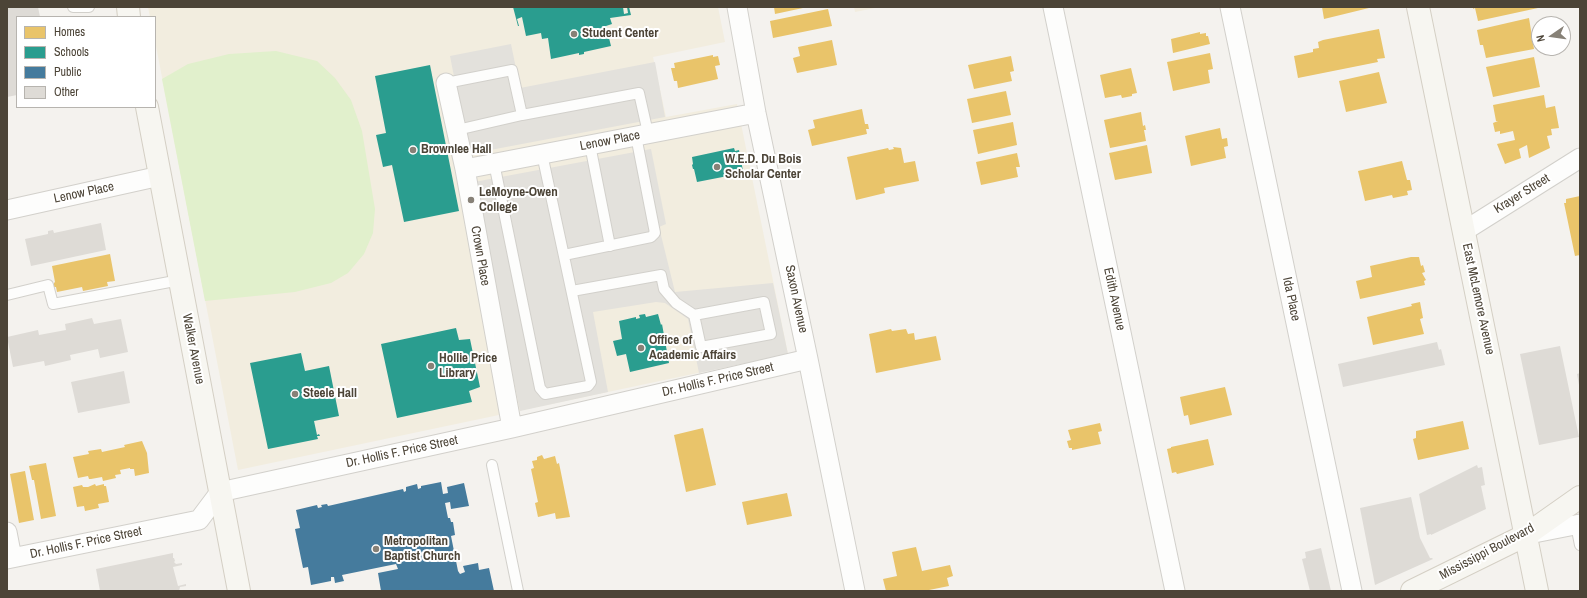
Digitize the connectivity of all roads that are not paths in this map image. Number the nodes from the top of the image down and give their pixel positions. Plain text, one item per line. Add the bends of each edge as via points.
1 (73, 7) edge
2 (89, 7) edge
3 (736, 7) edge
4 (1053, 7) edge
5 (1230, 7) edge
6 (1418, 7) edge
7 (446, 84) joint
8 (147, 108) edge
9 (756, 113) junction
10 (522, 116) junction
11 (457, 130) junction
12 (642, 135) junction
13 (590, 145) junction
14 (542, 154) junction
15 (1580, 158) edge
16 (494, 163) junction
17 (465, 169) junction
18 (160, 176) junction
19 (7, 210) edge
20 (1464, 231) junction
21 (610, 246) junction
22 (564, 255) junction
23 (180, 280) junction
24 (572, 291) junction
25 (7, 295) edge
26 (694, 315) junction
27 (808, 359) junction
28 (512, 428) junction
29 (492, 465) dead end
30 (220, 492) junction
31 (1580, 497) edge
32 (1578, 524) edge
33 (7, 532) edge
34 (1526, 535) junction
35 (1580, 545) edge
36 (10, 559) edge
37 (239, 591) edge
38 (518, 591) edge
39 (855, 591) edge
40 (1175, 591) edge
41 (1352, 591) edge
42 (1412, 591) edge
43 (1537, 591) edge

1 - 2 lane
3 - 9 street, Saxon Avenue
4 - 40 street, Edith Avenue
5 - 41 street, Ida Place
6 - 20 main road, East McLemore Avenue
7 - 10 lane via 512,70
7 - 11 street, Crown Place
8 - 18 main road, Walker Avenue
9 - 12 street, Lenow Place
9 - 27 street, Saxon Avenue
10 - 11 lane
10 - 12 lane via 640,93
11 - 17 street, Crown Place
12 - 13 street, Lenow Place
12 - 21 lane via 655,233 651,237
13 - 14 street, Lenow Place
13 - 21 lane
14 - 16 street, Lenow Place
14 - 22 lane
15 - 20 street, Krayer Street
16 - 17 street, Lenow Place
16 - 24 lane via 540,388 545,394 588,386 591,382
17 - 28 street, Crown Place
18 - 19 street, Lenow Place
18 - 23 main road, Walker Avenue
20 - 34 main road, East McLemore Avenue
21 - 22 lane
22 - 24 lane
23 - 25 lane via 53,304 48,285
23 - 30 main road, Walker Avenue
24 - 26 lane via 661,275 664,289 676,303
26 - 26 lane via 764,302 771,334 701,348
27 - 28 street, Dr. Hollis F. Price Street
27 - 39 street, Saxon Avenue
28 - 30 street, Dr. Hollis F. Price Street
29 - 38 lane
30 - 36 street, Dr. Hollis F. Price Street via 199,520
30 - 37 main road, Walker Avenue
31 - 34 main road, Mississippi Boulevard
32 - 34 street
32 - 35 lane
33 - 36 street
34 - 42 main road, Mississippi Boulevard
34 - 43 main road, East McLemore Avenue

